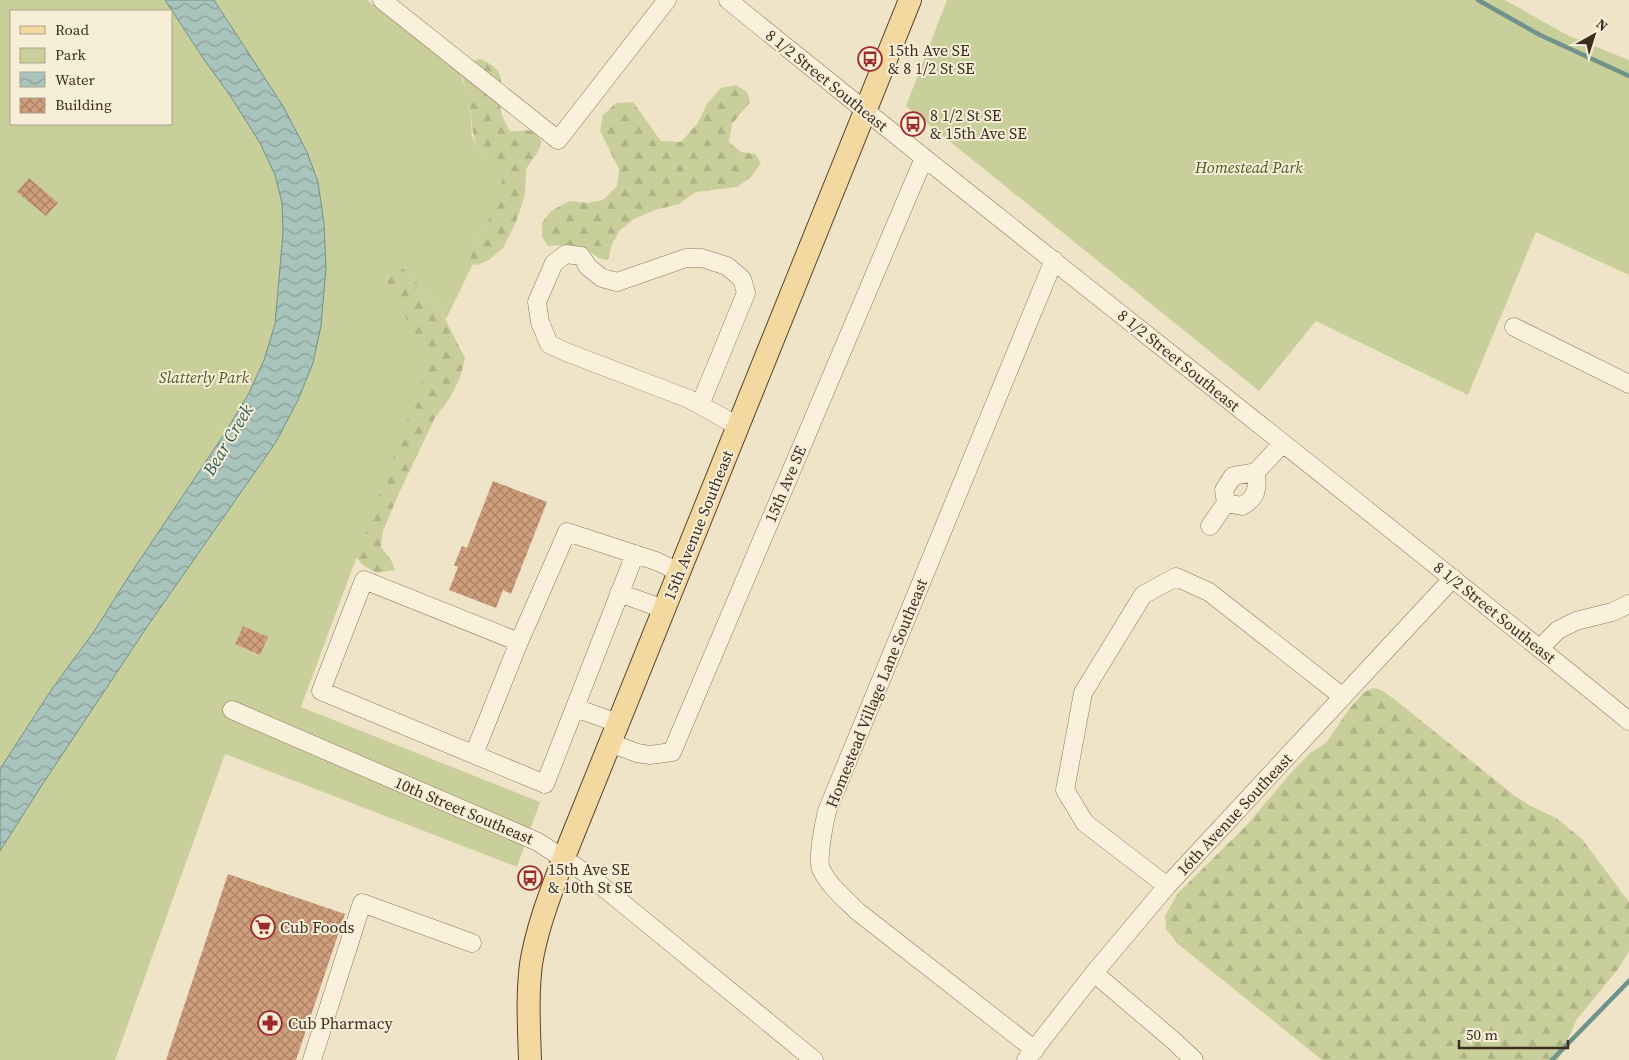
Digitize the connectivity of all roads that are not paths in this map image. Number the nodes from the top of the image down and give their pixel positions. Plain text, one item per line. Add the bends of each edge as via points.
1 (382, 0) edge
2 (667, 0) edge
3 (728, 0) edge
4 (910, 0) edge
5 (864, 111) junction
6 (924, 158) junction
7 (1054, 260) junction
8 (1514, 327) dead end
9 (1629, 384) edge
10 (700, 405) junction
11 (738, 426) junction
12 (1283, 443) junction
13 (1256, 472) junction
14 (1226, 503) junction
15 (1210, 526) dead end
16 (635, 554) junction
17 (679, 572) junction
18 (1453, 578) junction
19 (619, 593) junction
20 (1629, 604) edge
21 (664, 610) junction
22 (520, 642) junction
23 (1540, 648) junction
24 (1343, 697) junction
25 (575, 708) junction
26 (232, 710) dead end
27 (1629, 721) edge
28 (614, 733) junction
29 (474, 754) junction
30 (564, 857) junction
31 (1167, 886) junction
32 (472, 943) dead end
33 (1094, 973) junction
34 (1031, 1055) edge
35 (312, 1060) edge
36 (530, 1060) edge
37 (814, 1060) edge
38 (1194, 1060) edge

1 - 2 street via 558,140
3 - 5 street, 8 1/2 Street Southeast
4 - 5 main road, 15th Avenue Southeast
5 - 6 street, 8 1/2 Street Southeast
5 - 11 main road, 15th Avenue Southeast
6 - 7 street, 8 1/2 Street Southeast
6 - 28 street, 15th Ave SE via 672,752 637,753
7 - 12 street, 8 1/2 Street Southeast
7 - 34 street, Homestead Village Lane Southeast via 826,811 820,868 858,911
8 - 9 street
10 - 10 street via 746,293 742,279 727,266 702,258 686,258 617,282 602,278 588,267 581,256 566,254 554,263 537,302 540,322 549,344
10 - 11 street
11 - 17 main road, 15th Avenue Southeast
12 - 13 street
12 - 18 street, 8 1/2 Street Southeast
13 - 14 street via 1233,476 1224,490
13 - 14 street via 1257,489 1251,501 1242,506
14 - 15 street
16 - 17 street
16 - 19 street
16 - 22 street via 567,532
17 - 21 main road, 15th Avenue Southeast
18 - 23 street, 8 1/2 Street Southeast
18 - 24 street, 16th Avenue Southeast
19 - 21 street
19 - 25 street
20 - 23 street via 1576,621 1558,630
21 - 28 main road, 15th Avenue Southeast
22 - 29 street
22 - 29 street via 364,580 321,692
23 - 27 street, 8 1/2 Street Southeast
24 - 31 street, 16th Avenue Southeast
24 - 31 street via 1209,592 1176,577 1143,595 1083,693 1066,790 1085,823
25 - 28 street
25 - 29 street via 545,784
26 - 30 street, 10th Street Southeast via 538,842
28 - 30 main road, 15th Avenue Southeast
30 - 36 main road, 15th Avenue Southeast via 542,918 532,964 528,1019
30 - 37 street, 10th Street Southeast
31 - 33 street, 16th Avenue Southeast
32 - 35 street via 362,903
33 - 34 street, 16th Avenue Southeast
33 - 38 street

